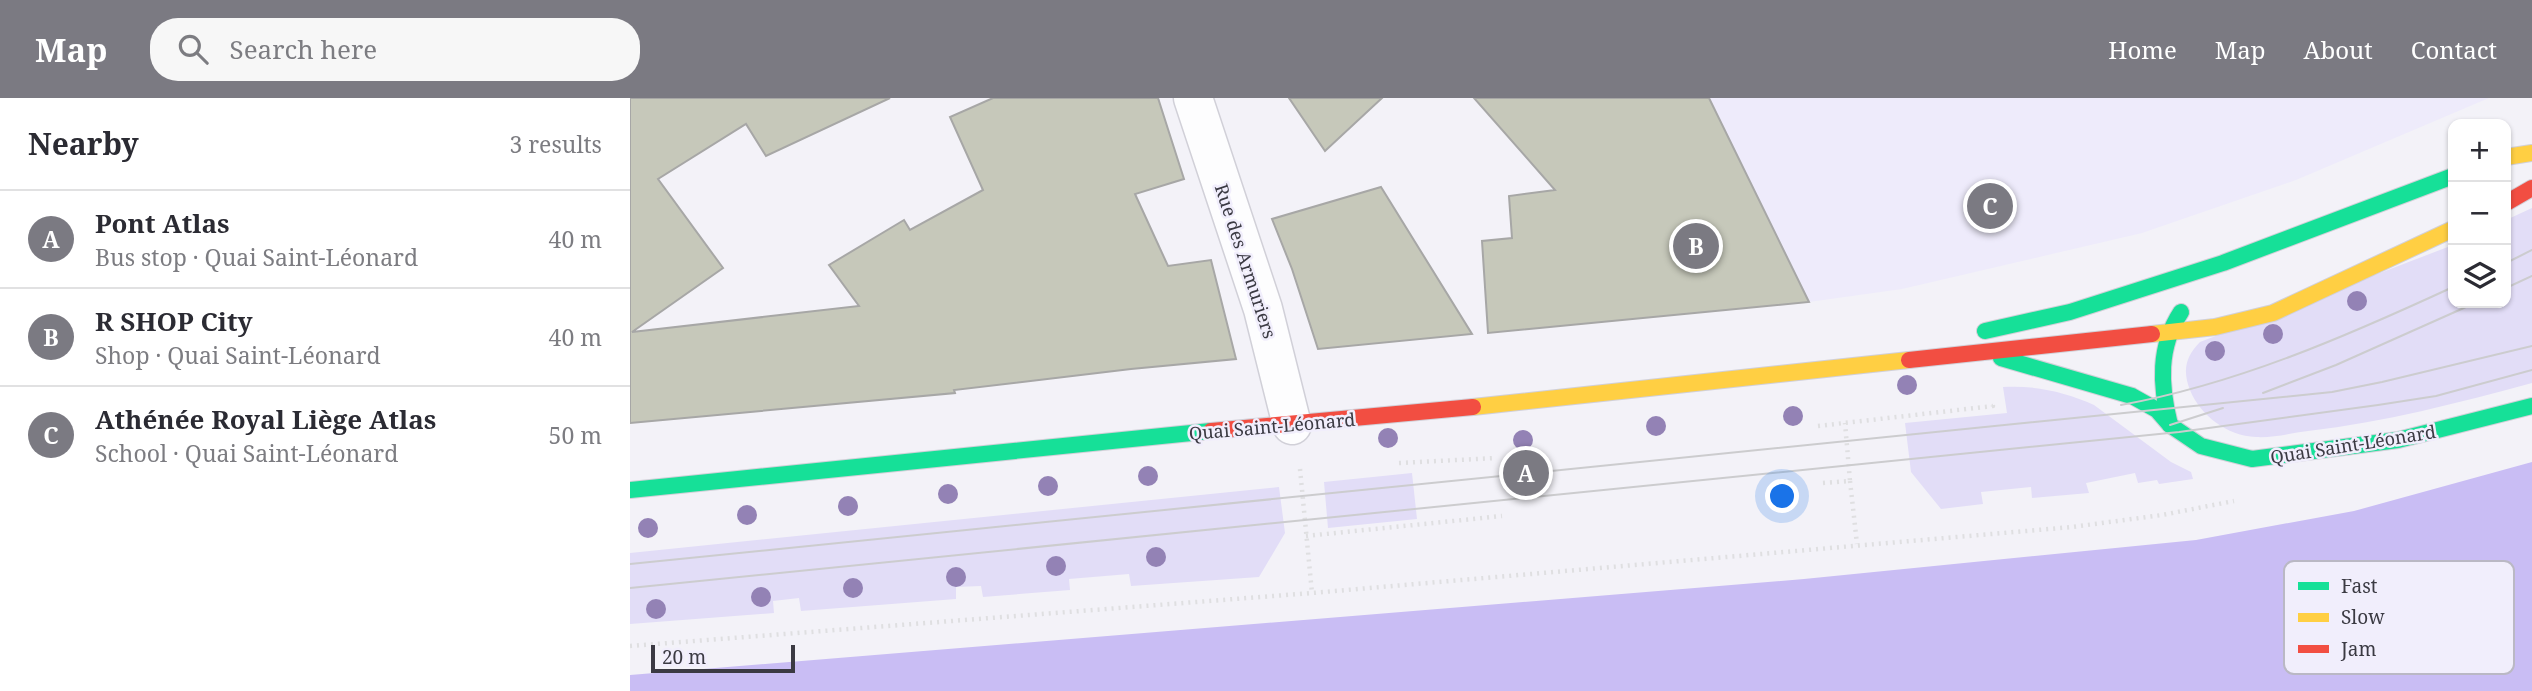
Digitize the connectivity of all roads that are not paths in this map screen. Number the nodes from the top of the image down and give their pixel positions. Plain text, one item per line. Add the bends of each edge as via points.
1 (1193, 98) edge
2 (2532, 153) edge
3 (2511, 156) edge
4 (2448, 178) edge
5 (2532, 188) edge
6 (2511, 200) edge
7 (2316, 229) junction
8 (2448, 231) edge
9 (2274, 260) dead end
10 (2194, 300) dead end
11 (2169, 331) junction
12 (1972, 334) dead end
13 (1947, 338) dead end
14 (1986, 353) junction
15 (1913, 360) junction
16 (2532, 406) edge
17 (1292, 425) junction
18 (2170, 425) junction
19 (630, 490) edge

1 - 17 street, Rue des Armuriers via 1263,309
2 - 3 main road
4 - 7 main road
5 - 6 main road
7 - 9 main road
7 - 12 main road via 2070,312
8 - 11 main road, Quai Saint-Léonard via 2273,313 2215,327
10 - 11 main road
11 - 14 main road, Quai Saint-Léonard
11 - 18 main road via 2163,367
13 - 15 main road, Quai Saint-Léonard
14 - 15 main road, Quai Saint-Léonard
14 - 18 main road, Quai Saint-Léonard via 2132,396 2157,410
15 - 17 main road, Quai Saint-Léonard
16 - 18 main road, Quai Saint-Léonard via 2398,440 2252,459 2201,446
17 - 19 main road, Quai Saint-Léonard

